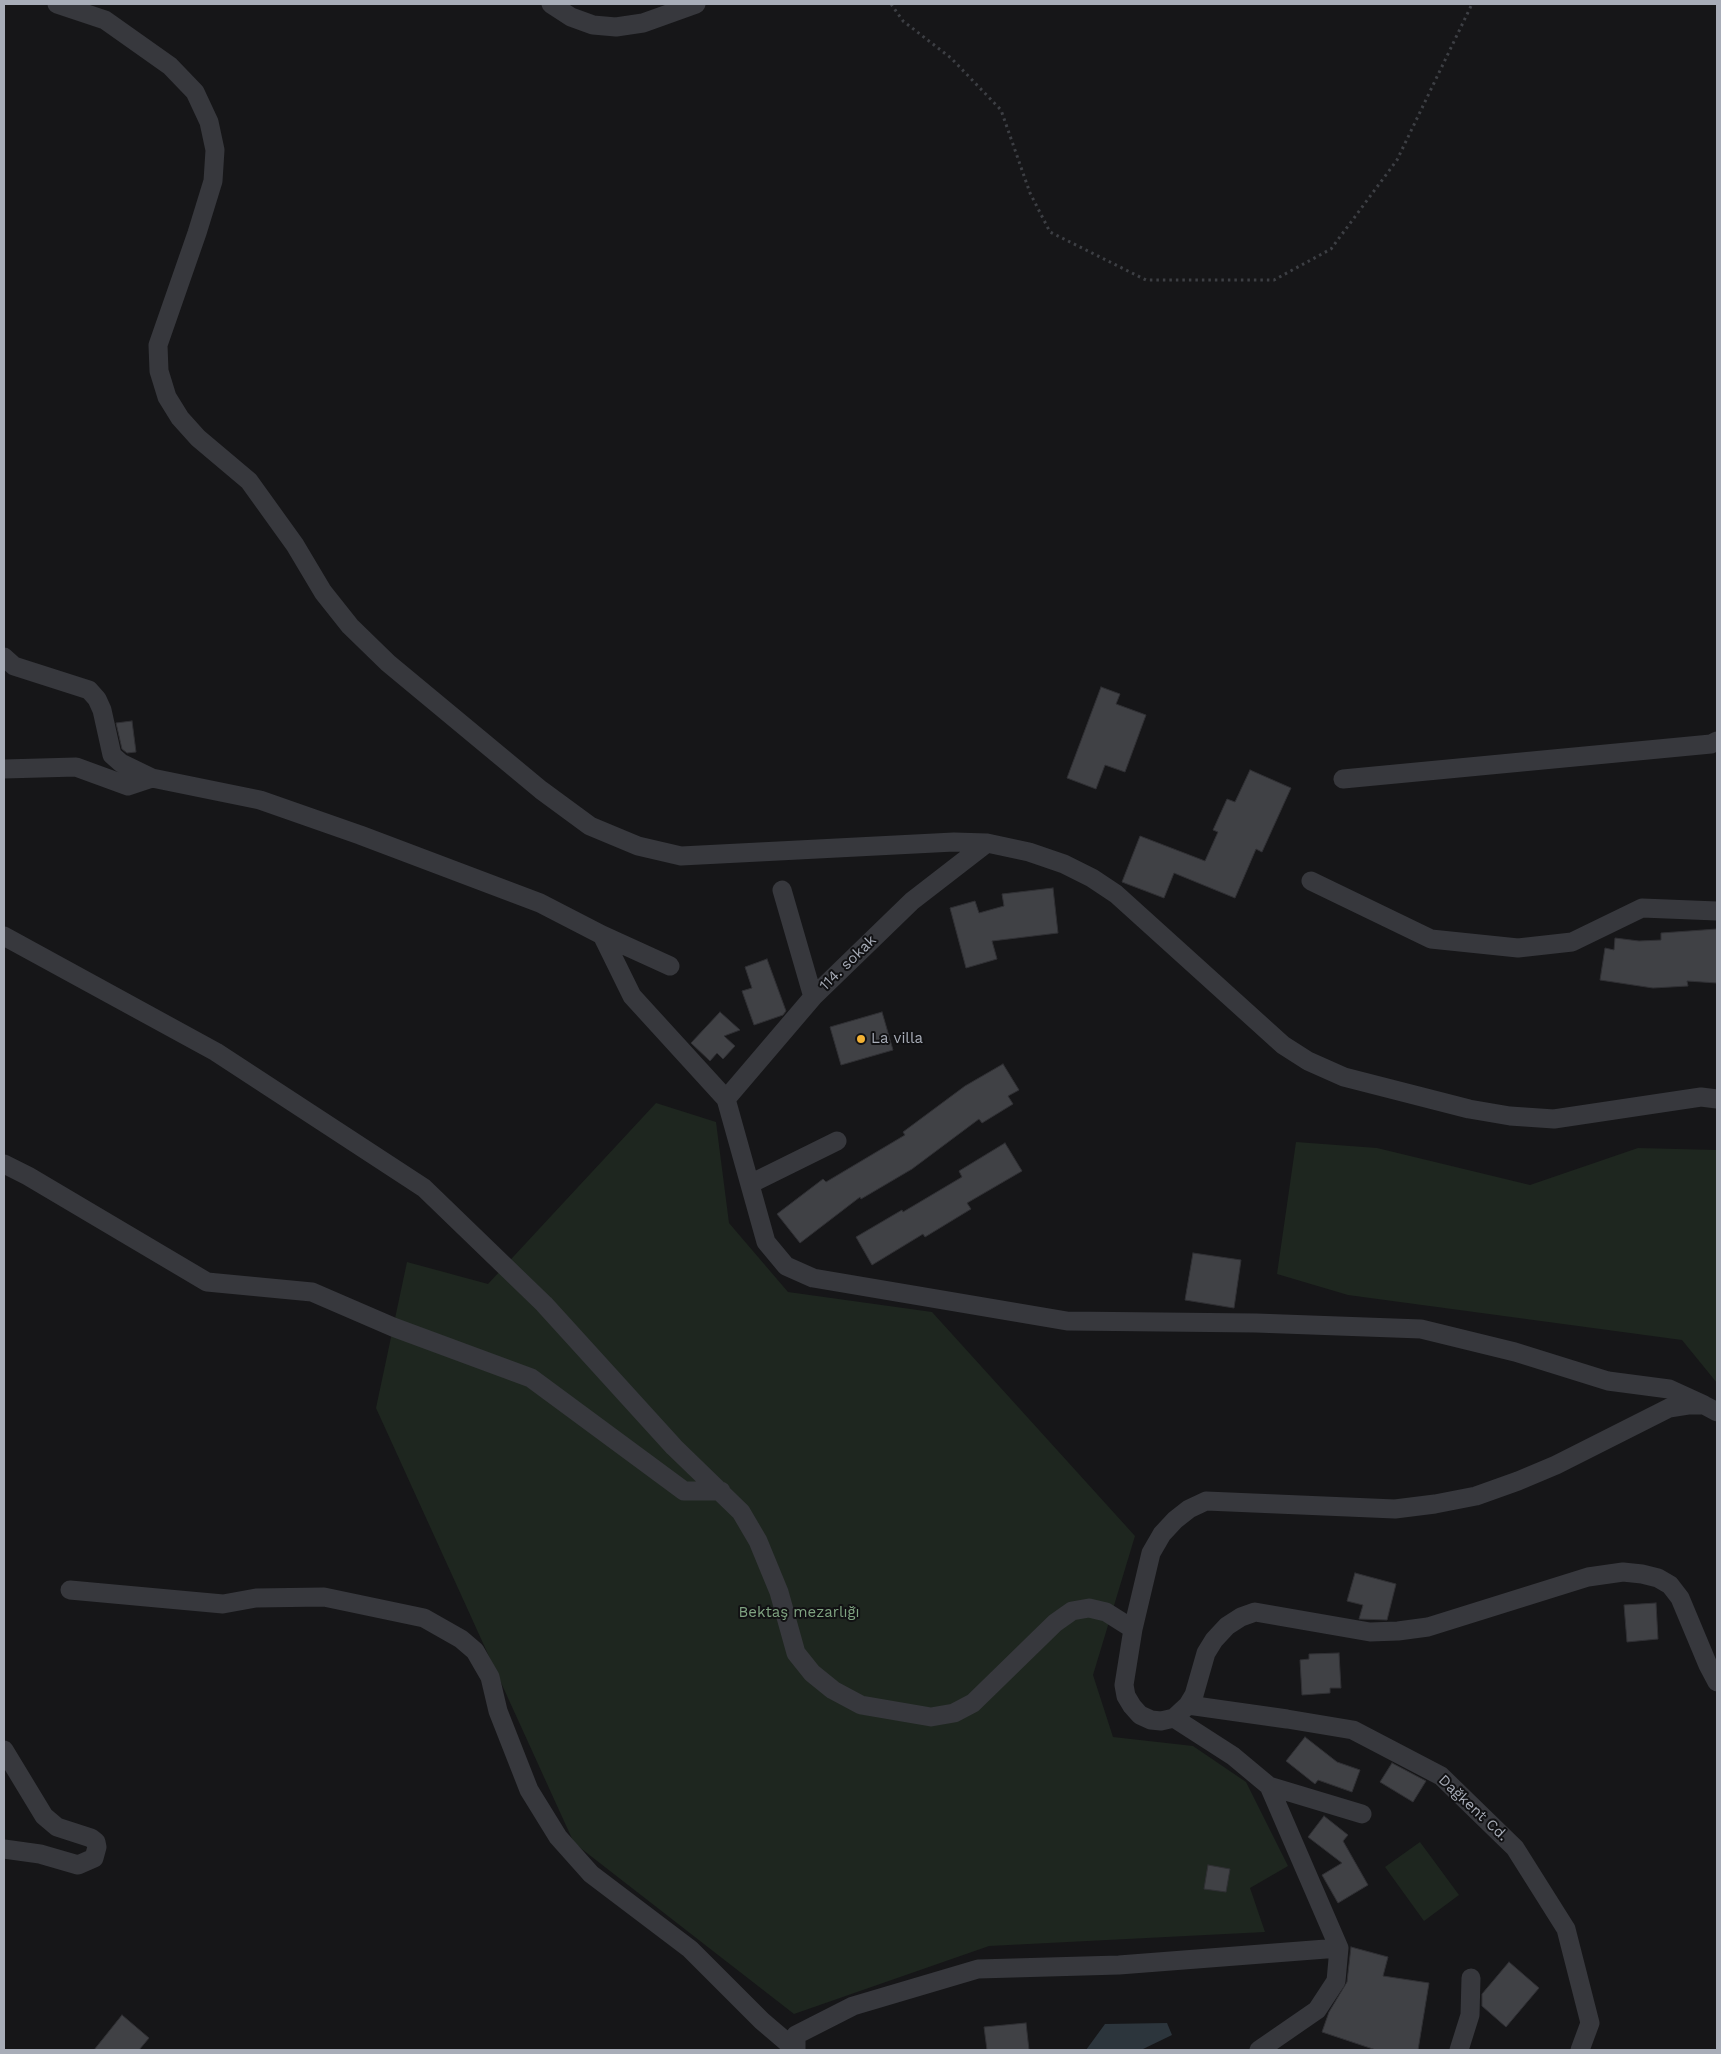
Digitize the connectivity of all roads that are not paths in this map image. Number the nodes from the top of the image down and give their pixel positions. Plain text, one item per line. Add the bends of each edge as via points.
1 (57, 4) edge
2 (551, 4) edge
3 (696, 4) edge
4 (4, 657) edge
5 (1717, 741) edge
6 (4, 769) edge
7 (152, 778) junction
8 (1343, 779) dead end
9 (986, 844) junction
10 (1311, 881) dead end
11 (782, 890) dead end
12 (1717, 911) edge
13 (602, 935) junction
14 (4, 936) edge
15 (670, 966) dead end
16 (814, 997) junction
17 (726, 1099) junction
18 (1717, 1099) edge
19 (838, 1142) dead end
20 (4, 1164) edge
21 (750, 1184) junction
22 (1711, 1408) edge
23 (721, 1491) junction
24 (70, 1590) dead end
25 (1133, 1629) junction
26 (1717, 1682) edge
27 (1188, 1705) junction
28 (1174, 1718) junction
29 (4, 1750) edge
30 (1268, 1786) junction
31 (1362, 1814) dead end
32 (4, 1849) edge
33 (1339, 1948) junction
34 (1471, 1978) dead end
35 (796, 2050) edge
36 (1259, 2050) edge
37 (1459, 2050) edge
38 (1580, 2050) edge

1 - 9 street via 105,20 170,66 195,92 210,122 215,150 213,181 158,345 159,370 167,397 198,438 249,481 295,545 323,592 350,626 388,663 541,790 590,826 638,846 681,856 954,842
2 - 3 street via 570,17 616,27 643,23
4 - 7 street via 14,666 89,690 102,710 112,755
5 - 8 street
6 - 7 street via 76,767 128,786
7 - 13 street via 269,803 540,903
9 - 16 street, 114. sokak via 912,901
9 - 18 street via 1029,852 1092,878 1116,894 1284,1045 1308,1061 1344,1077 1469,1109 1554,1119 1701,1097
10 - 12 street via 1431,939 1518,948 1572,942 1642,908
11 - 16 street
13 - 15 street
13 - 17 street via 632,996
14 - 23 street via 216,1052 424,1188 544,1304 674,1447
16 - 17 street, 114. sokak
17 - 21 street
19 - 21 street
20 - 23 street via 207,1282 312,1292 393,1327 531,1378 684,1491
21 - 22 street via 766,1242 786,1266 813,1278 1067,1321 1421,1329 1515,1352 1608,1381 1669,1389
22 - 25 street via 1688,1405 1669,1408 1556,1465 1476,1496 1395,1509 1206,1501 1175,1520 1151,1553
23 - 25 street via 741,1512 758,1541 779,1592 796,1653 812,1673 833,1690 861,1705 931,1717 954,1712 973,1703 1054,1623 1072,1610 1089,1608 1106,1612
24 - 35 street via 223,1604 256,1598 324,1597 424,1618 461,1639 475,1651 490,1677 498,1711 529,1790 558,1837 591,1874 690,1949
25 - 28 street via 1124,1685 1126,1696 1140,1715 1161,1721
26 - 27 street via 1680,1598 1670,1585 1658,1578 1623,1572 1588,1577 1428,1627 1398,1631 1370,1632 1254,1612 1227,1626 1214,1640 1206,1653
27 - 28 street
27 - 38 street, Dağkent Cd. via 1352,1730 1441,1776 1515,1848 1566,1929 1590,2023
28 - 30 street via 1233,1756
29 - 32 street via 44,1816 58,1827 91,1838 97,1847 94,1858 78,1865 40,1854
30 - 31 street
30 - 33 street
33 - 35 street via 1119,1966 978,1969 853,2006 796,2036
33 - 36 street via 1336,1981 1317,2010
34 - 37 street via 1470,2015

